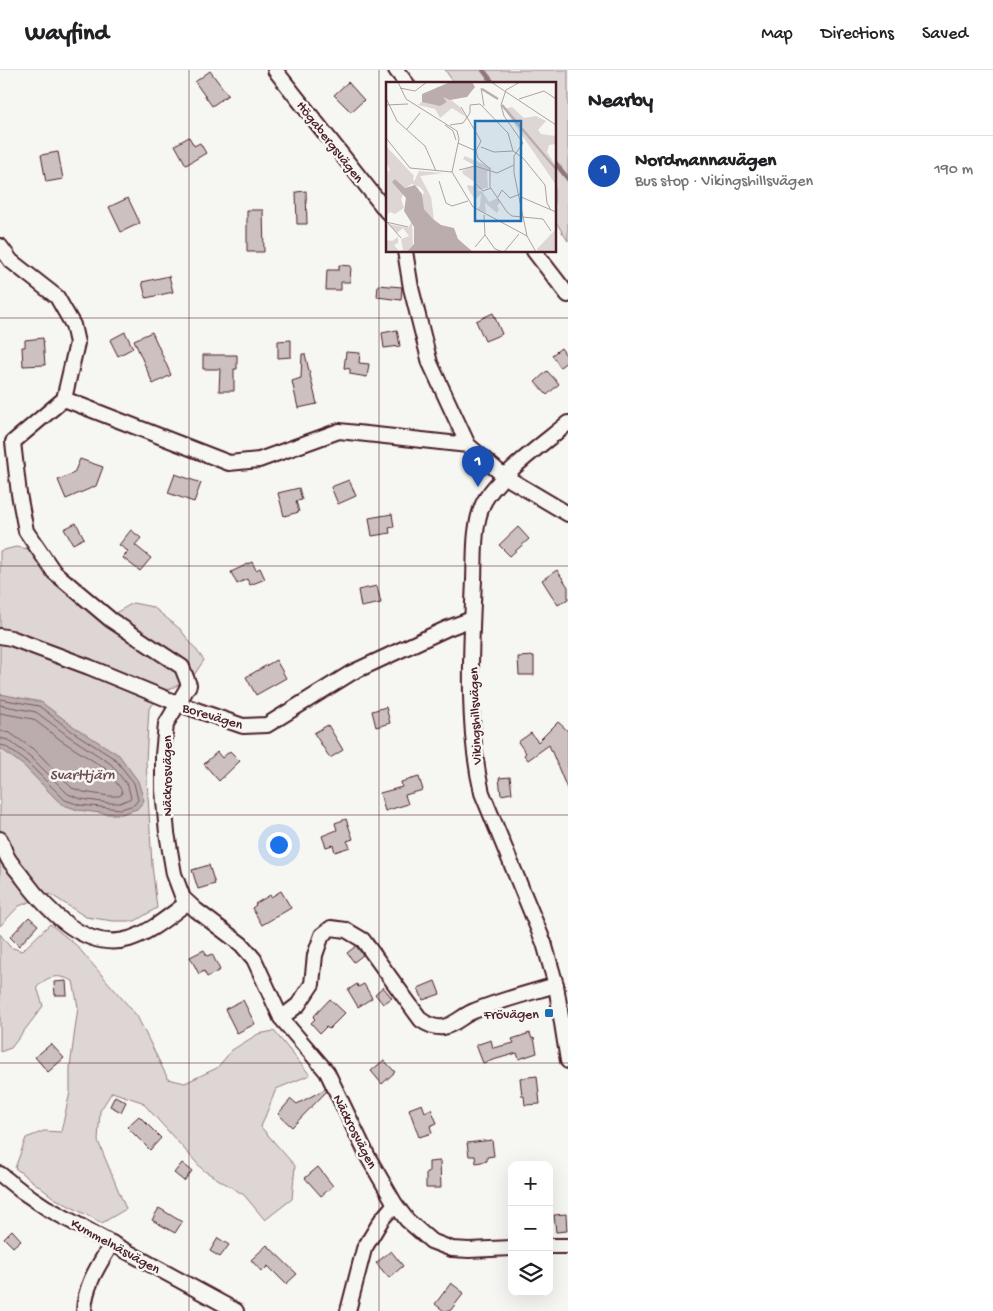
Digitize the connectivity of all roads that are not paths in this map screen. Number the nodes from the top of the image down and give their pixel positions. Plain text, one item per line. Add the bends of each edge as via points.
1 (275, 70) edge
2 (396, 70) edge
3 (405, 82) edge
4 (386, 211) edge
5 (0, 246) edge
6 (405, 252) edge
7 (535, 252) edge
8 (568, 295) edge
9 (64, 399) junction
10 (568, 423) edge
11 (7, 440) edge
12 (468, 445) junction
13 (504, 476) junction
14 (568, 514) edge
15 (472, 619) junction
16 (0, 636) edge
17 (179, 704) junction
18 (0, 839) edge
19 (187, 903) junction
20 (556, 985) junction
21 (281, 1018) junction
22 (565, 1021) edge
23 (568, 1062) edge
24 (0, 1174) edge
25 (395, 1204) junction
26 (112, 1243) junction
27 (553, 1246) edge
28 (568, 1246) edge
29 (508, 1248) edge
30 (84, 1311) edge
31 (236, 1311) edge
32 (348, 1311) edge

1 - 4 street, Högabergsvägen
2 - 3 street
5 - 9 street via 11,261 56,297 73,325 77,343
6 - 12 street via 430,364
7 - 8 street
9 - 11 street, Näckrosvägen
9 - 12 street via 229,463 259,460 339,431
10 - 13 street, Vikingshillsvägen
11 - 17 street, Näckrosvägen via 26,530 54,572 111,620 182,667 189,685
12 - 13 street
13 - 14 street
13 - 15 street, Vikingshillsvägen via 484,504 478,522
15 - 17 street, Borevägen via 352,674 267,725 242,726
15 - 20 street, Vikingshillsvägen via 473,743 482,793 544,942
16 - 17 street, Borevägen
17 - 19 street, Näckrosvägen via 166,724 163,790 174,874
18 - 19 street via 9,861 43,904 78,932 98,939 120,940 135,936
19 - 21 street, Näckrosvägen via 241,944 254,959
20 - 21 street via 471,1012 443,1027 430,1026 421,1020 363,940 346,930 331,928 322,934 315,955 312,984 298,1005
20 - 22 street, Vikingshillsvägen
21 - 25 street, Näckrosvägen via 327,1072
22 - 23 street, Vikingshillsvägen
24 - 26 street, Kummelnäsvägen via 47,1208
25 - 29 street, Näckrosvägen via 407,1220 431,1241 452,1250
25 - 32 street via 364,1249
26 - 30 street via 89,1284 84,1297
26 - 31 street, Kummelnäsvägen
27 - 28 street

